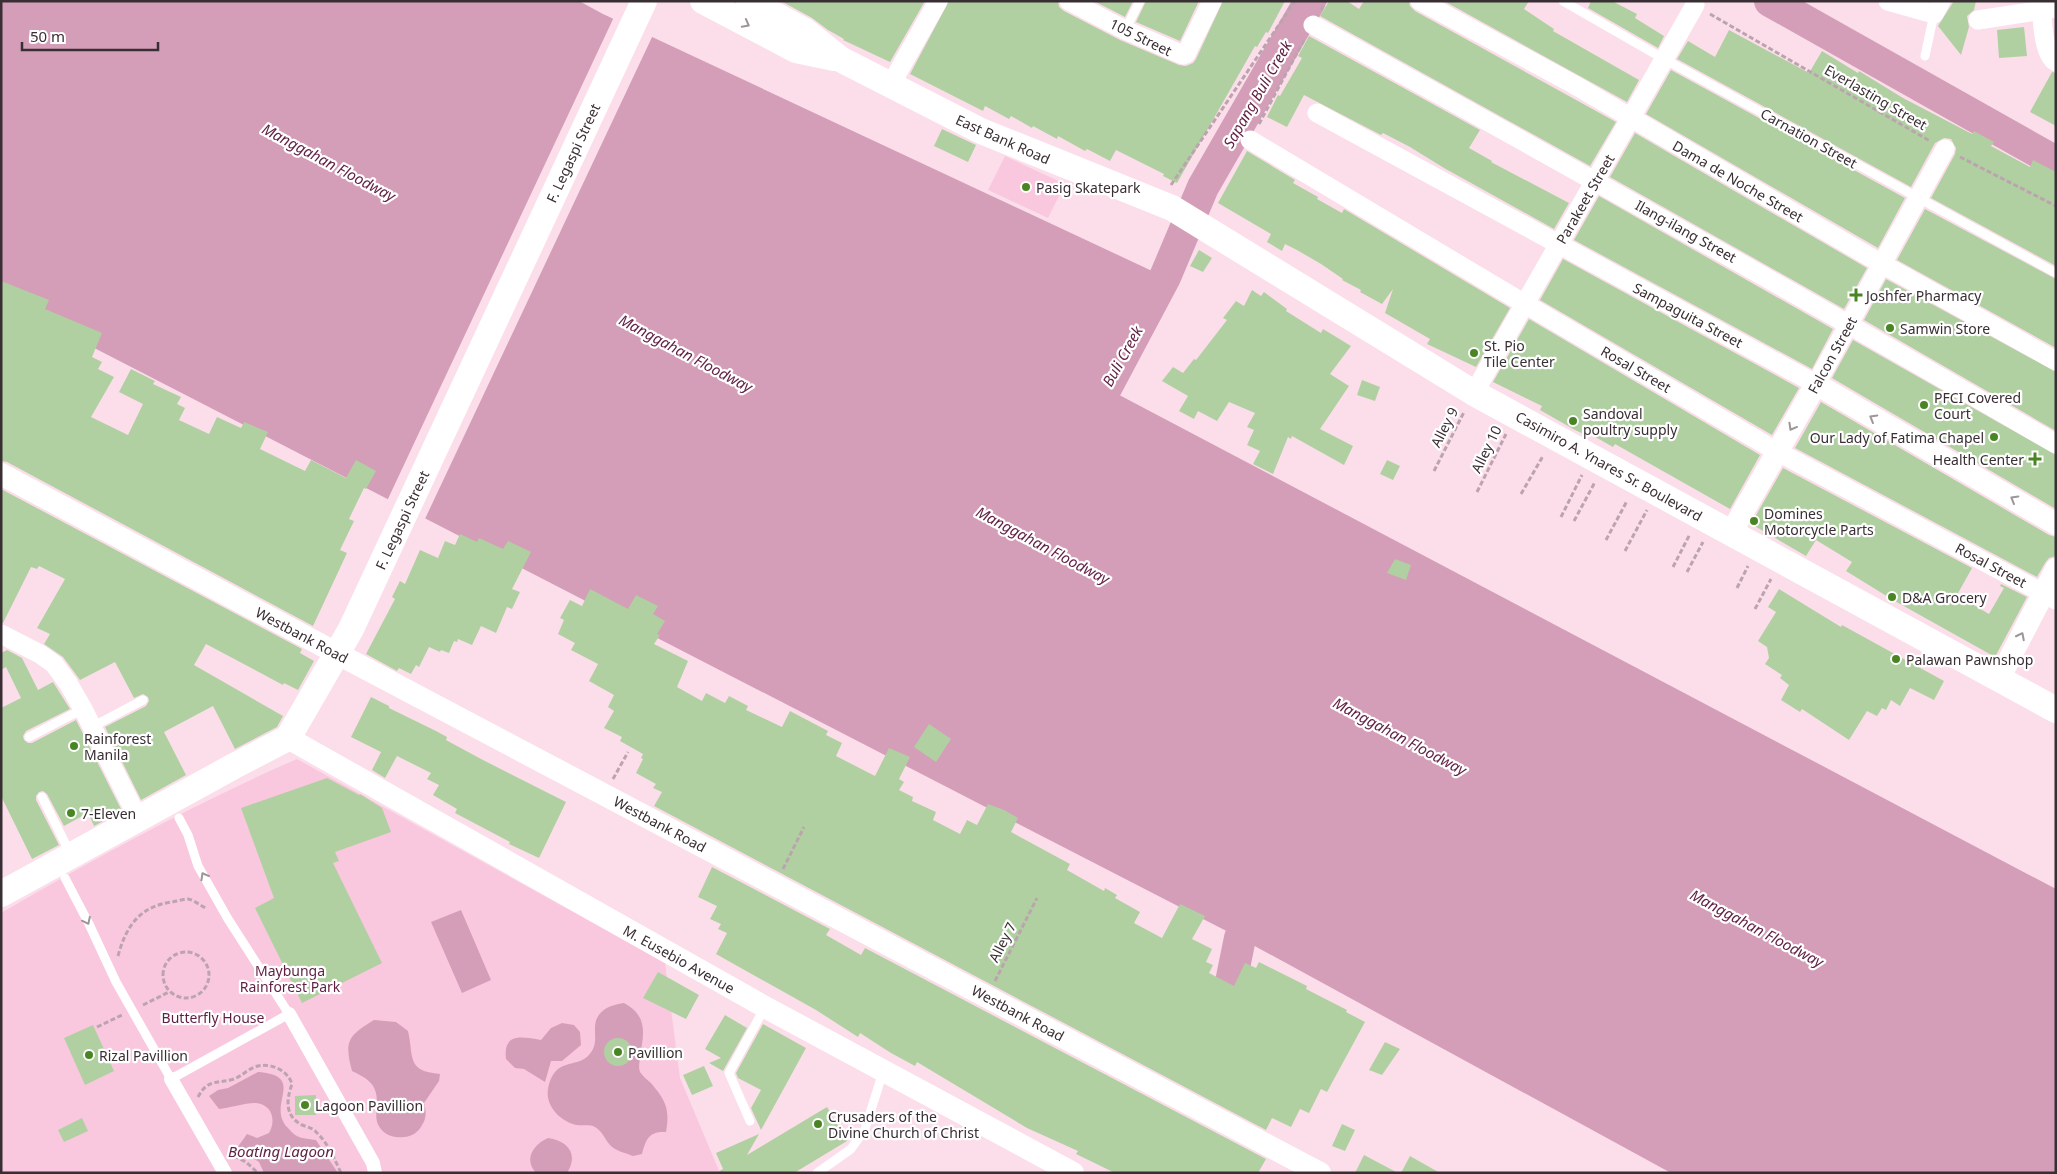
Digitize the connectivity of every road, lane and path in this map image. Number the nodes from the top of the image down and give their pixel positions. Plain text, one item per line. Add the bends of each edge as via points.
1 (703, 1) edge
2 (749, 1) edge
3 (938, 1) edge
4 (1140, 1) edge
5 (1212, 1) edge
6 (1295, 1) edge
7 (1326, 1) edge
8 (1420, 1) edge
9 (1563, 1) edge
10 (1888, 1) edge
11 (1071, 2) edge
12 (1695, 5) joint
13 (2047, 6) edge
14 (1938, 8) edge
15 (640, 10) edge
16 (1978, 20) dead end
17 (1312, 25) junction
18 (1125, 30) junction
19 (1925, 56) dead end
20 (840, 59) junction
21 (1664, 59) junction
22 (2053, 60) edge
23 (890, 86) junction
24 (1317, 113) dead end
25 (1631, 118) junction
26 (1250, 140) joint
27 (1945, 149) junction
28 (1595, 180) junction
29 (1918, 198) junction
30 (1166, 205) junction
31 (2056, 206) edge
32 (1559, 245) junction
33 (1882, 264) junction
34 (2056, 273) edge
35 (1525, 304) junction
36 (1849, 324) junction
37 (2056, 361) edge
38 (1816, 384) junction
39 (1474, 392) junction
40 (1516, 415) junction
41 (1554, 436) junction
42 (2056, 444) edge
43 (1778, 452) junction
44 (1598, 460) junction
45 (1434, 471) dead end
46 (1, 474) edge
47 (1647, 487) junction
48 (1478, 492) dead end
49 (1521, 494) dead end
50 (1561, 517) dead end
51 (1574, 521) dead end
52 (1715, 524) junction
53 (2056, 524) edge
54 (1606, 540) dead end
55 (1625, 551) dead end
56 (1781, 560) junction
57 (1673, 566) dead end
58 (2056, 569) edge
59 (1687, 572) dead end
60 (2050, 597) edge
61 (1755, 609) dead end
62 (1, 634) edge
63 (338, 654) junction
64 (1999, 679) junction
65 (143, 700) dead end
66 (83, 710) junction
67 (2056, 710) edge
68 (92, 727) junction
69 (30, 737) dead end
70 (288, 738) junction
71 (628, 752) dead end
72 (604, 795) junction
73 (42, 797) dead end
74 (138, 818) junction
75 (179, 818) dead end
76 (804, 828) dead end
77 (68, 866) junction
78 (775, 885) junction
79 (1, 894) edge
80 (1036, 898) dead end
81 (227, 918) junction
82 (112, 976) junction
83 (170, 992) junction
84 (986, 996) junction
85 (765, 1007) junction
86 (132, 1011) junction
87 (289, 1014) junction
88 (121, 1016) dead end
89 (96, 1027) dead end
90 (883, 1072) junction
91 (171, 1079) junction
92 (196, 1100) dead end
93 (750, 1121) dead end
94 (229, 1154) dead end
95 (225, 1173) edge
96 (258, 1173) edge
97 (341, 1173) edge
98 (375, 1173) edge
99 (817, 1173) edge
100 (1073, 1173) edge
101 (1320, 1173) edge

1 -> 20 main road, East Bank Road via 796,50
2 - 20 main road, East Bank Road via 804,30
3 - 23 street
4 - 18 lane
5 - 18 street, 105 Street via 1186,54 1180,55
6 - 30 path
7 - 17 path
8 - 25 street, Dama de Noche Street
9 - 21 lane, Carnation Street
10 - 14 street
11 - 18 street, 105 Street
12 - 21 street, Parakeet Street
12 - 27 path, Everlasting Street
13 - 16 street
13 - 22 street via 2046,50
14 - 19 lane
15 - 63 main road, F. Legaspi Street
17 - 26 path
17 - 28 street, Ilang-ilang Street
20 - 23 main road, East Bank Road
21 - 25 street, Parakeet Street
21 - 29 lane, Carnation Street
23 - 30 main road, East Bank Road via 981,131
24 - 32 street, Sampaguita Street
25 - 28 street, Parakeet Street
25 - 33 street, Dama de Noche Street
26 - 35 street, Rosal Street
27 - 29 street, Falcon Street
27 - 31 path, Everlasting Street
28 - 32 street, Parakeet Street
28 - 36 street, Ilang-ilang Street
29 - 33 street, Falcon Street
29 - 34 lane, Carnation Street
30 - 39 main road, Casimiro A. Ynares Sr. Boulevard
32 - 35 street, Parakeet Street
32 - 38 street, Sampaguita Street
33 - 36 street, Falcon Street
33 - 37 street, Dama de Noche Street
35 - 39 street, Parakeet Street
35 - 43 street, Rosal Street
36 - 38 street, Falcon Street
36 - 42 street, Ilang-ilang Street
38 -> 43 street, Falcon Street
53 -> 38 street, Sampaguita Street
39 - 40 main road, Casimiro A. Ynares Sr. Boulevard
39 - 45 path, Alley 9
40 - 41 main road, Casimiro A. Ynares Sr. Boulevard
40 - 48 path, Alley 10
41 - 44 main road, Casimiro A. Ynares Sr. Boulevard
41 - 49 path
43 - 52 street, Falcon Street
43 - 60 street, Rosal Street
44 - 47 main road, Casimiro A. Ynares Sr. Boulevard
44 - 50 path
44 - 51 path
46 - 63 street, Westbank Road
47 - 52 main road, Casimiro A. Ynares Sr. Boulevard
47 - 54 path
47 - 55 path
52 - 56 main road, Casimiro A. Ynares Sr. Boulevard
52 - 57 path
52 - 59 path
56 - 61 path
56 - 64 main road, Casimiro A. Ynares Sr. Boulevard
58 - 60 street
64 -> 60 street
62 - 66 street via 54,664
63 - 70 main road, F. Legaspi Street
63 - 72 street, Westbank Road
64 - 67 main road, Casimiro A. Ynares Sr. Boulevard
65 - 68 lane
66 - 68 street
66 - 69 lane
68 - 74 street
70 - 74 main road
70 - 85 street, M. Eusebio Avenue
71 - 72 path
72 - 78 street, Westbank Road
73 - 77 lane
74 - 77 main road
81 -> 75 lane via 198,866
76 - 78 path
77 - 79 main road
77 -> 82 lane
78 - 84 street, Westbank Road
80 - 84 path, Alley 7
81 - 82 path via 188,899 145,910 131,923
81 - 87 lane
82 - 86 lane
83 - 83 path via 184,998 199,995 205,989 209,974 207,966 196,954 179,953 166,964 163,971 165,986
83 - 86 path
84 - 101 street, Westbank Road
85 - 90 street, M. Eusebio Avenue
85 - 93 lane via 729,1073
86 - 91 lane
87 - 91 lane
87 - 98 street via 373,1163
88 - 89 path
90 - 99 lane via 866,1129 851,1150
90 - 100 street, M. Eusebio Avenue
91 - 95 street
92 - 97 path via 202,1088 216,1081 233,1079 258,1066 285,1072 292,1084 287,1109 300,1124 315,1130 330,1148
94 - 96 path via 246,1162

